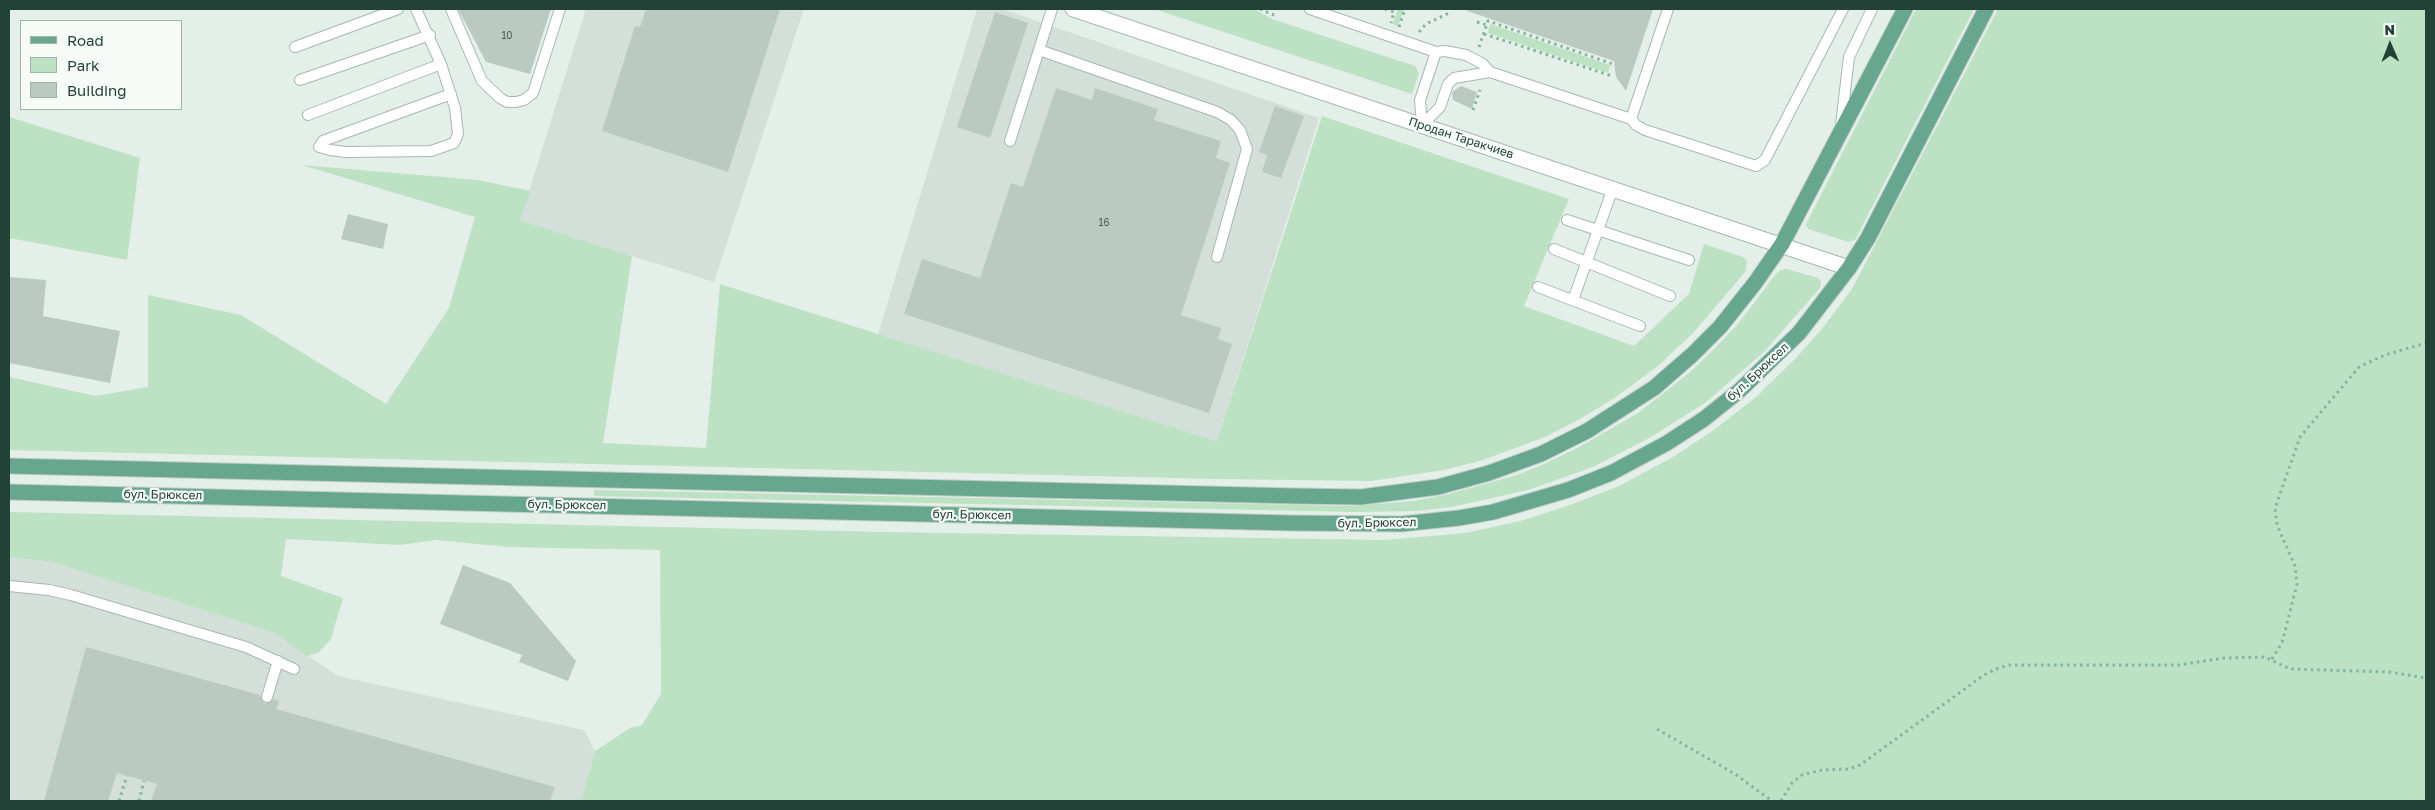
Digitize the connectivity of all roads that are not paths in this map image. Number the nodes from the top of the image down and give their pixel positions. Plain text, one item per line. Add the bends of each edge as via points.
1 (398, 9) edge
2 (416, 9) edge
3 (451, 9) edge
4 (560, 9) edge
5 (1052, 9) edge
6 (1073, 9) edge
7 (1310, 9) edge
8 (1668, 9) edge
9 (1844, 9) edge
10 (1872, 9) edge
11 (1905, 9) edge
12 (1986, 9) edge
13 (430, 36) junction
14 (295, 47) dead end
15 (1039, 50) junction
16 (1436, 52) junction
17 (441, 64) junction
18 (1490, 72) junction
19 (300, 80) dead end
20 (450, 94) junction
21 (308, 115) dead end
22 (1631, 119) junction
23 (1422, 125) junction
24 (1840, 136) junction
25 (1010, 141) dead end
26 (1613, 188) junction
27 (1566, 220) dead end
28 (1598, 230) junction
29 (1782, 244) junction
30 (1554, 249) dead end
31 (1217, 257) dead end
32 (1689, 260) dead end
33 (1587, 262) junction
34 (1849, 268) junction
35 (1538, 287) dead end
36 (1670, 296) dead end
37 (1573, 300) junction
38 (1640, 326) dead end
39 (9, 466) edge
40 (9, 492) edge
41 (9, 586) edge
42 (278, 661) junction
43 (294, 669) dead end
44 (267, 697) dead end

1 - 14 lane
2 - 13 lane
3 - 4 lane via 482,81 500,98 516,102 533,93
5 - 15 lane
6 - 23 street, Продан Таракчиев
7 - 16 lane
8 - 22 lane
9 - 22 lane via 1765,160 1759,165 1645,130
10 - 24 lane via 1849,57
11 - 24 main road, бул. Брюксел
12 - 34 main road, бул. Брюксел via 1881,213
13 - 17 lane
13 - 19 lane
15 - 25 lane
15 - 31 lane via 1210,109 1231,120 1240,130 1246,149
16 - 18 lane via 1466,55
16 - 23 lane via 1420,100
17 - 20 lane
17 - 21 lane
18 - 22 lane
18 - 23 lane via 1458,75 1450,80 1440,107
20 - 20 lane via 457,115 458,134 454,143 446,148 346,152 320,147 323,141
23 - 26 street, Продан Таракчиев
24 - 29 main road, бул. Брюксел
26 - 28 lane
26 - 29 street, Продан Таракчиев
27 - 28 lane
28 - 32 lane
28 - 33 lane
29 - 34 street, Продан Таракчиев
29 - 39 main road, бул. Брюксел via 1756,283 1693,354 1654,388 1587,431 1541,454 1489,473 1438,486 1361,497
30 - 33 lane
33 - 36 lane
33 - 37 lane
34 - 40 main road, бул. Брюксел via 1799,333 1773,360 1739,391 1682,434 1611,473 1568,490 1493,512 1459,518 1401,524 1291,523
35 - 37 lane
37 - 38 lane
41 - 42 lane via 71,595 246,647
42 - 43 lane
42 - 44 lane

